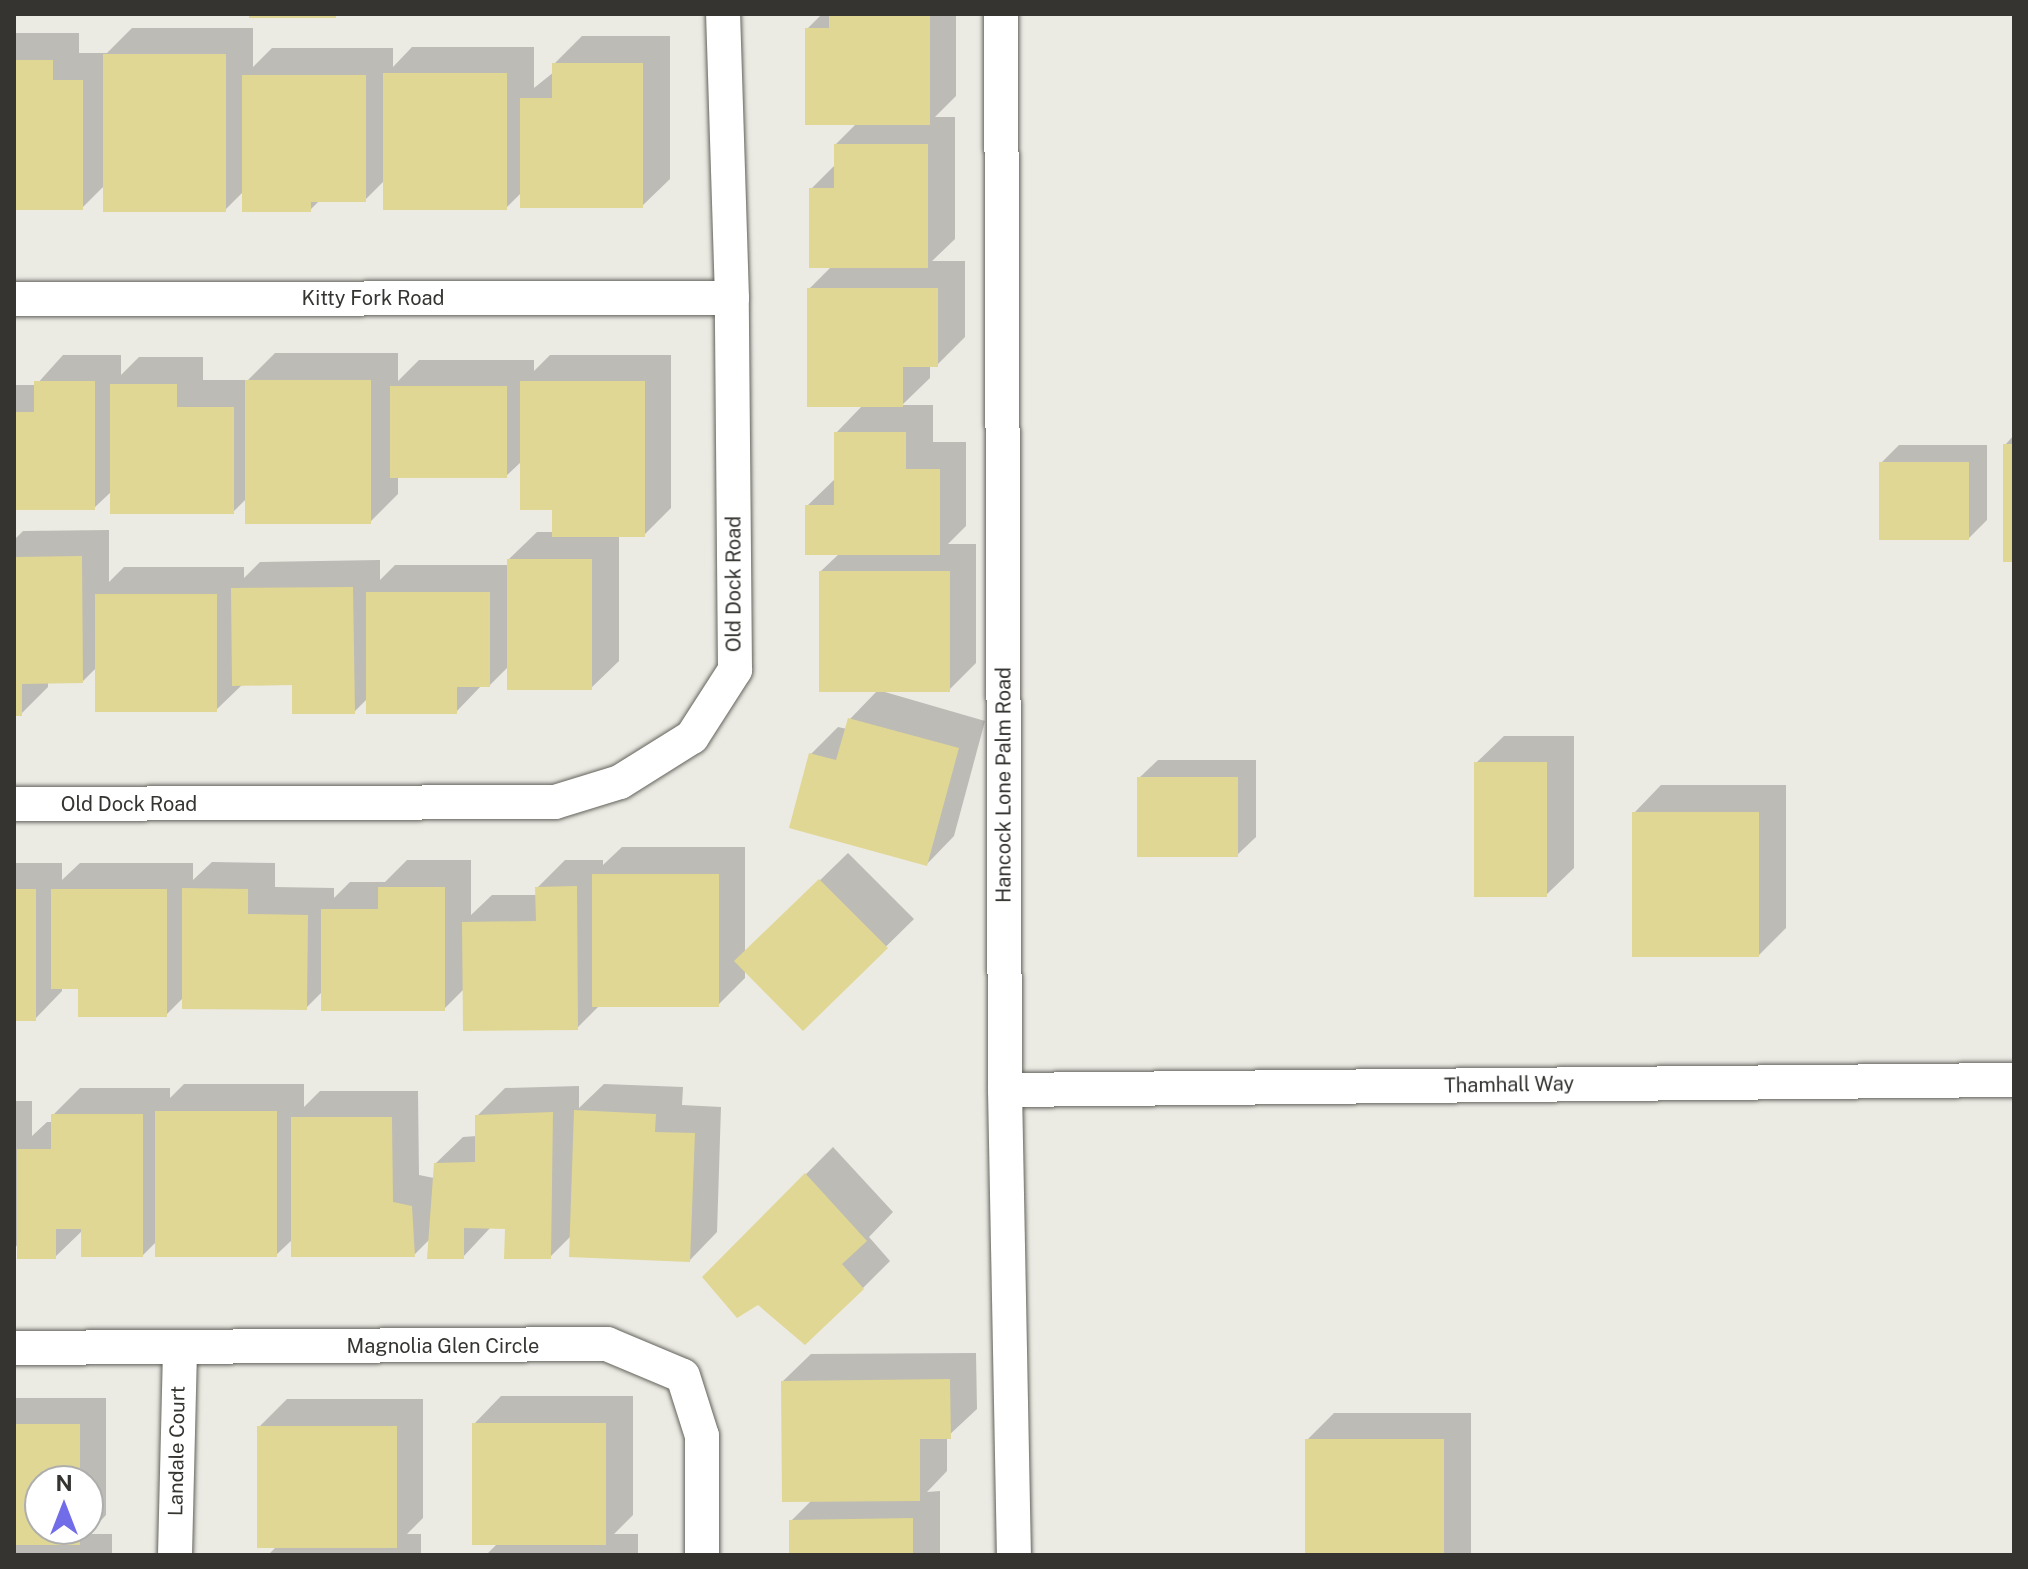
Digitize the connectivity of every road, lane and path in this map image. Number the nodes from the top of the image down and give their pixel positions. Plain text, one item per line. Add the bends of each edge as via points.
1 (723, 14) edge
2 (1001, 14) edge
3 (732, 298) junction
4 (14, 299) edge
5 (14, 804) edge
6 (2014, 1080) edge
7 (1005, 1090) junction
8 (180, 1347) junction
9 (14, 1348) edge
10 (175, 1555) edge
11 (702, 1555) edge
12 (1014, 1555) edge

1 - 3 street, Old Dock Road
2 - 7 street, Hancock Lone Palm Road
3 - 4 street, Kitty Fork Road
3 - 5 street, Old Dock Road via 735,670 692,737 620,782 555,802
6 - 7 street, Thamhall Way
7 - 12 street, Hancock Lone Palm Road
8 - 9 street, Magnolia Glen Circle
8 - 10 street, Landale Court
8 - 11 street, Magnolia Glen Circle via 607,1344 683,1376 702,1436

